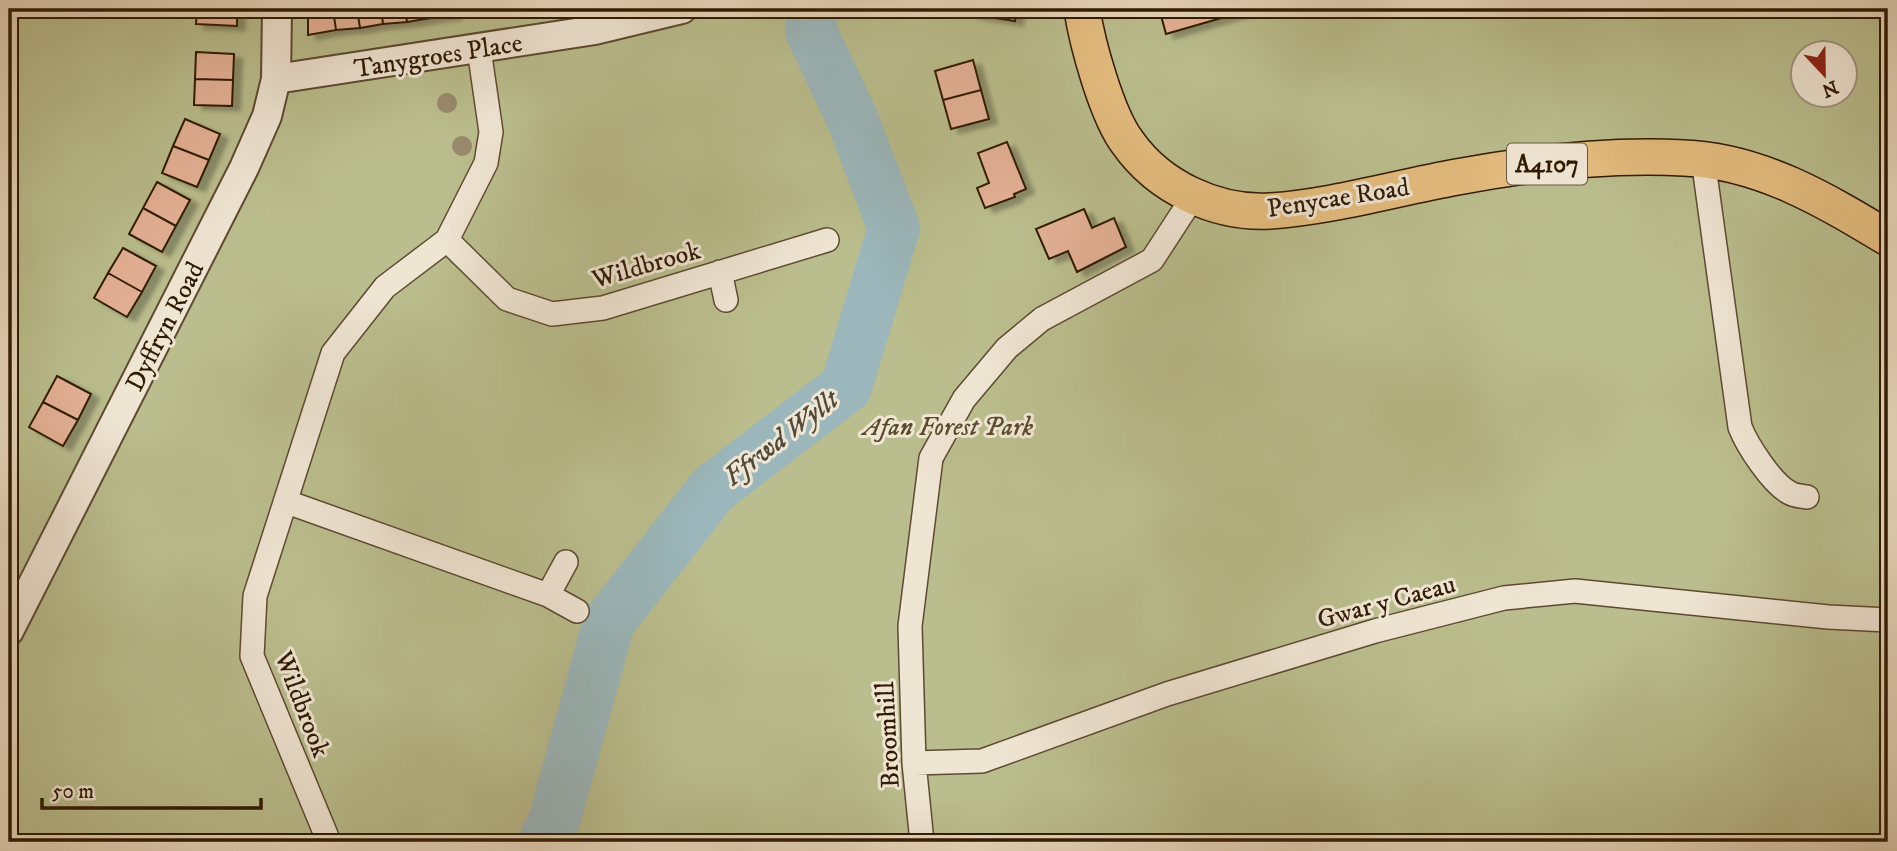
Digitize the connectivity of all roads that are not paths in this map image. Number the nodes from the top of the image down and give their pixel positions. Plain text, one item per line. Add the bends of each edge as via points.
1 (277, 9) edge
2 (682, 9) edge
3 (1082, 9) edge
4 (479, 49) junction
5 (276, 79) junction
6 (1703, 159) junction
7 (1193, 197) junction
8 (1888, 238) edge
9 (447, 240) junction
10 (827, 240) dead end
11 (720, 272) junction
12 (726, 300) dead end
13 (1807, 497) dead end
14 (287, 502) junction
15 (566, 562) dead end
16 (548, 595) junction
17 (577, 611) dead end
18 (1888, 620) edge
19 (9, 631) edge
20 (914, 763) junction
21 (329, 842) edge
22 (922, 842) edge

1 - 5 street, Dyffryn Road
2 - 4 street, Tanygroes Place via 595,30
3 - 7 main road, A4107 via 1087,41 1126,141 1145,164
4 - 5 street, Tanygroes Place
4 - 9 street, Wildbrook via 491,132 486,163
5 - 19 street, Dyffryn Road via 267,116 244,169
6 - 7 main road, Penycae Road / A4107 via 1581,159 1269,211 1235,209
6 - 8 main road, Penycae Road / A4107 via 1812,192
6 - 13 street via 1740,427 1747,444 1789,493
7 - 20 street, Broomhill via 1152,260 1042,318 1007,348 964,399 931,458 910,626
9 - 11 street, Wildbrook via 507,299 552,314 603,308
9 - 14 street, Wildbrook via 385,287 333,353
10 - 11 street, Wildbrook
11 - 12 street, Wildbrook
14 - 16 street
14 - 21 street, Wildbrook via 256,596 252,656
15 - 16 street
16 - 17 street
18 - 20 street, Gwar y Caeau via 1575,591 1504,598 1375,631 1167,694 982,761
20 - 22 street, Broomhill

